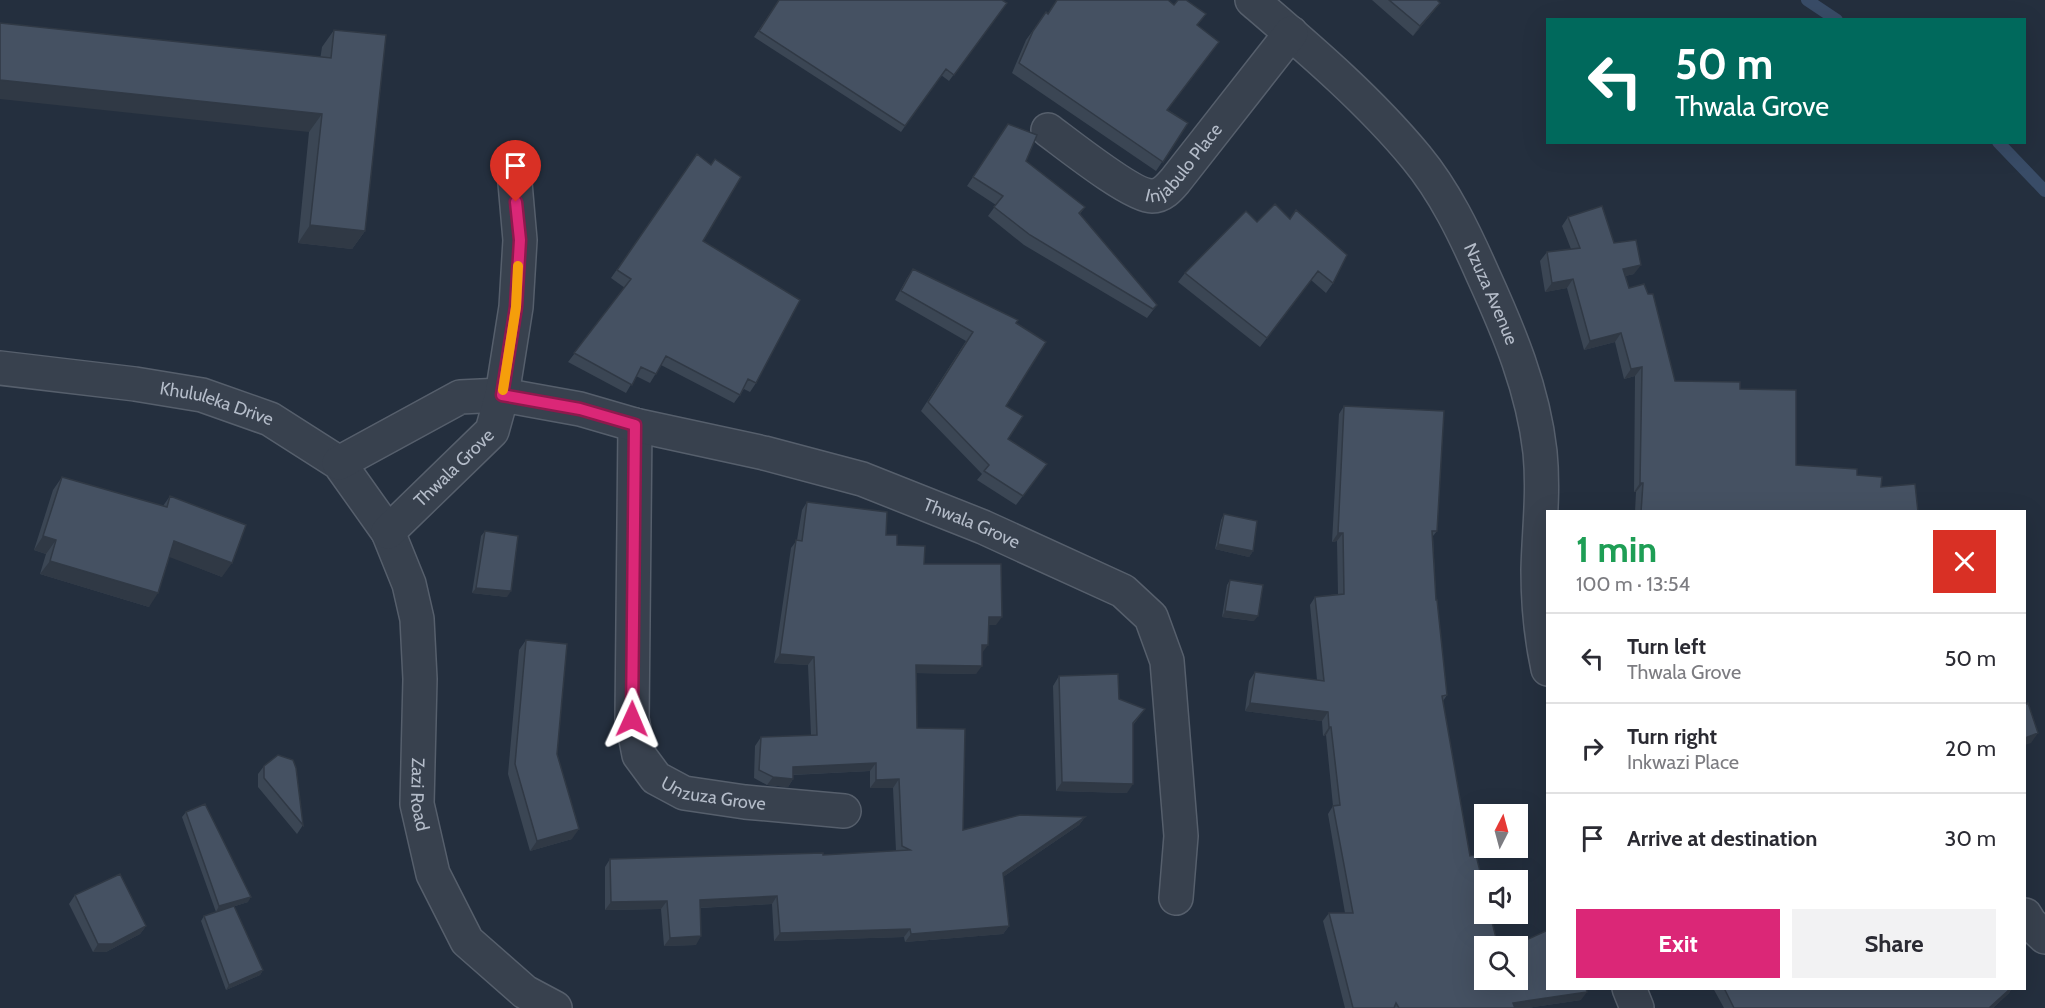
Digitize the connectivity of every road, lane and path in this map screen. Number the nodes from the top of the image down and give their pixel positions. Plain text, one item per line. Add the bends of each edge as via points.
1 (1252, 0) edge
2 (1291, 33) junction
3 (1048, 130) dead end
4 (515, 183) dead end
5 (0, 368) edge
6 (502, 395) junction
7 (635, 425) junction
8 (339, 463) junction
9 (388, 532) junction
10 (1546, 659) edge
11 (844, 811) dead end
12 (1176, 898) dead end
13 (2026, 917) edge
14 (2045, 937) edge
15 (1630, 990) edge
16 (555, 1008) edge
17 (1637, 1008) edge

1 - 2 street, Nzuza Avenue
2 - 3 street, Injabulo Place via 1175,181 1155,196 1144,196
2 - 10 street, Nzuza Avenue via 1368,104 1418,158 1455,216 1512,338 1531,400 1540,452 1543,506 1538,571
4 - 6 street via 520,240 516,307
5 - 8 street, Khululeka Drive via 202,395 270,419
6 - 7 street, Thwala Grove via 580,409
6 - 8 street, Thwala Grove via 460,397
6 - 9 street, Thwala Grove via 492,431
7 - 11 street, Unzuza Grove via 632,719 639,755 656,778 684,793
7 - 12 street, Thwala Grove via 862,479 983,527 1123,591 1150,617 1167,661 1181,836
8 - 9 street, Khululeka Drive
9 - 16 street, Zazi Road via 409,584 417,620 417,804 433,874 467,941 525,993
13 - 14 street
15 - 17 street

